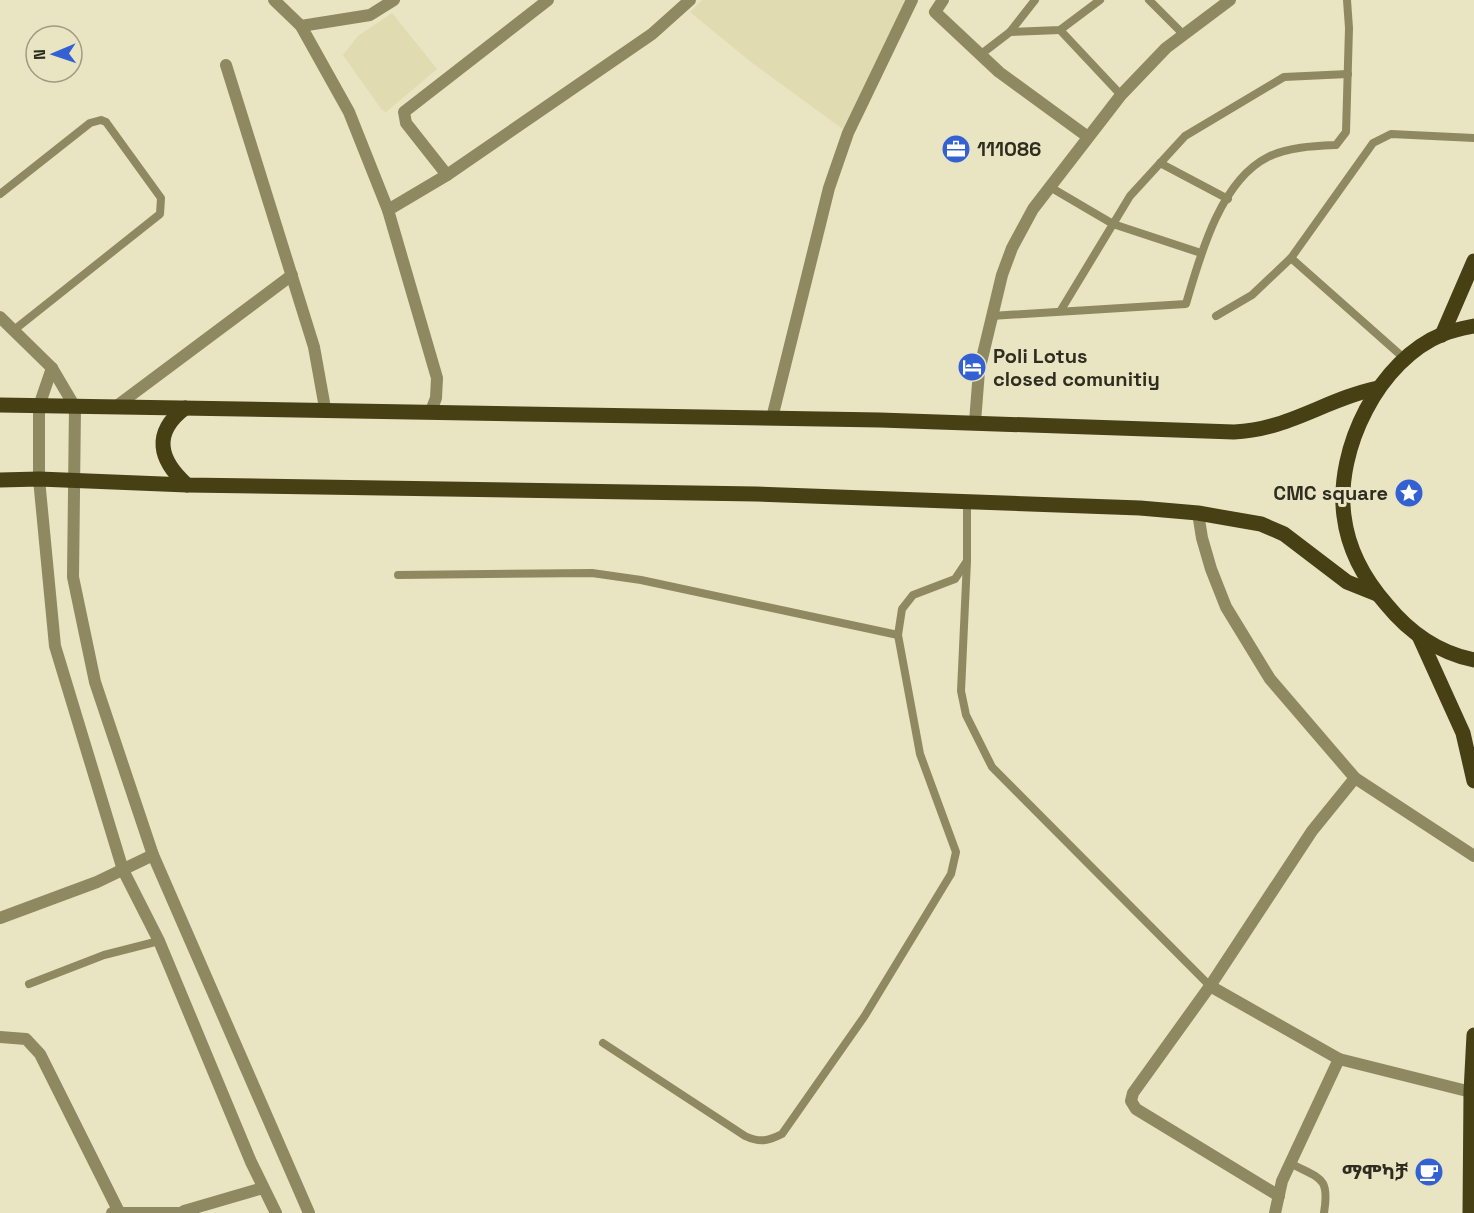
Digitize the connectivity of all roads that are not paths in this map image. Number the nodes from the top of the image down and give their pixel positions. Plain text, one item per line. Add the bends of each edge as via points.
1 (274, 0) edge
2 (394, 0) edge
3 (548, 0) edge
4 (690, 0) edge
5 (912, 0) edge
6 (943, 0) edge
7 (1035, 0) edge
8 (1100, 0) edge
9 (1149, 0) edge
10 (1230, 0) edge
11 (1347, 0) edge
12 (301, 26) junction
13 (1060, 30) junction
14 (1010, 32) junction
15 (1184, 34) junction
16 (980, 55) junction
17 (226, 64) dead end
18 (1348, 74) junction
19 (1121, 95) junction
20 (1088, 137) junction
21 (1474, 138) edge
22 (1160, 163) junction
23 (447, 175) junction
24 (1050, 187) junction
25 (0, 194) edge
26 (1228, 199) junction
27 (388, 210) junction
28 (1113, 224) junction
29 (1201, 253) junction
30 (1291, 258) junction
31 (1474, 261) edge
32 (292, 275) junction
33 (1061, 310) junction
34 (991, 316) junction
35 (1216, 316) dead end
36 (0, 317) edge
37 (1474, 326) edge
38 (14, 330) junction
39 (1442, 335) junction
40 (1405, 359) junction
41 (52, 368) junction
42 (1378, 388) junction
43 (0, 405) edge
44 (118, 405) junction
45 (39, 406) junction
46 (75, 407) junction
47 (185, 408) junction
48 (325, 408) junction
49 (431, 411) junction
50 (772, 418) junction
51 (975, 422) junction
52 (39, 478) junction
53 (0, 480) edge
54 (74, 480) junction
55 (187, 485) junction
56 (967, 502) junction
57 (1198, 513) junction
58 (967, 561) junction
59 (398, 575) dead end
60 (1377, 594) junction
61 (898, 635) junction
62 (1419, 636) junction
63 (1474, 660) edge
64 (1356, 778) junction
65 (1474, 781) edge
66 (153, 855) junction
67 (1474, 856) edge
68 (123, 870) junction
69 (0, 918) edge
70 (159, 940) junction
71 (29, 984) dead end
72 (1210, 986) junction
73 (1474, 1035) edge
74 (0, 1037) edge
75 (603, 1043) dead end
76 (1339, 1059) junction
77 (1471, 1092) junction
78 (1290, 1163) junction
79 (263, 1188) junction
80 (1279, 1197) junction
81 (185, 1212) edge
82 (115, 1213) edge
83 (276, 1213) edge
84 (309, 1213) edge
85 (1275, 1213) edge
86 (1324, 1213) edge
87 (1470, 1213) edge

1 - 12 street
2 - 12 street via 370,15
3 - 23 street via 404,112 406,123
4 - 23 street via 652,34
5 - 50 street via 848,133 829,188
6 - 16 street via 934,12
7 - 14 lane
8 - 13 lane
9 - 15 lane
10 - 15 street
11 - 18 lane
12 - 27 street via 349,112
13 - 14 lane
13 - 19 lane
14 - 16 lane
15 - 19 street
16 - 20 street
17 - 32 street
18 - 22 lane via 1284,77 1185,136
18 - 26 lane via 1346,132 1336,145 1309,146 1268,157 1247,172
19 - 20 street
20 - 24 street
21 - 30 lane via 1391,134 1380,137
22 - 26 lane
22 - 28 lane via 1130,196
23 - 27 street
24 - 28 lane
24 - 34 street via 1012,248
25 - 38 lane via 90,123 101,120 161,198 160,214
26 - 29 lane via 1216,215
27 - 49 street via 437,378
28 - 29 lane
28 - 33 lane
29 - 33 lane via 1186,304
30 - 35 lane via 1252,296
30 - 40 lane
31 - 39 main road
32 - 44 street
32 - 48 street via 314,347
33 - 34 lane
34 - 51 street via 979,371
36 - 38 street
37 - 39 main road
38 - 41 street
39 - 40 main road
40 - 42 main road
41 - 45 street
41 - 46 street
42 - 51 main road via 1351,394 1258,431
42 - 60 main road via 1355,430 1345,472 1344,515 1354,557
43 - 45 main road
44 - 46 main road
44 - 47 main road
45 - 46 main road
45 - 52 street
46 - 54 street
47 - 48 main road
47 - 55 main road via 166,426 163,449 172,471
48 - 49 main road
49 - 50 main road
50 - 51 main road
52 - 53 main road
52 - 54 main road
52 - 68 street via 55,646
54 - 55 main road
54 - 66 street via 73,577 95,682
55 - 56 main road via 756,494
56 - 57 main road
56 - 58 lane
57 - 60 main road via 1261,524 1284,534 1347,582
57 - 64 street via 1211,569 1227,607 1270,679
58 - 61 lane via 955,579 913,595 902,609
58 - 72 lane via 961,691 966,715 992,766
59 - 61 lane via 592,573
60 - 62 main road
61 - 75 lane via 920,754 956,852 951,873 904,952 788,1126 782,1134 758,1142
62 - 63 main road via 1441,650
62 - 65 main road via 1463,733
64 - 67 street
64 - 72 street via 1312,831
66 - 68 street
66 - 84 street
68 - 69 street
68 - 70 street
70 - 71 lane via 104,955
70 - 79 street
72 - 76 street
72 - 80 street via 1131,1101 1136,1109
73 - 77 main road
74 - 82 street via 26,1039 40,1054
76 - 77 street
76 - 78 street
77 - 87 main road
78 - 80 street
78 - 86 lane via 1322,1180 1328,1192
79 - 81 street
79 - 83 street
80 - 85 street
81 - 82 street

